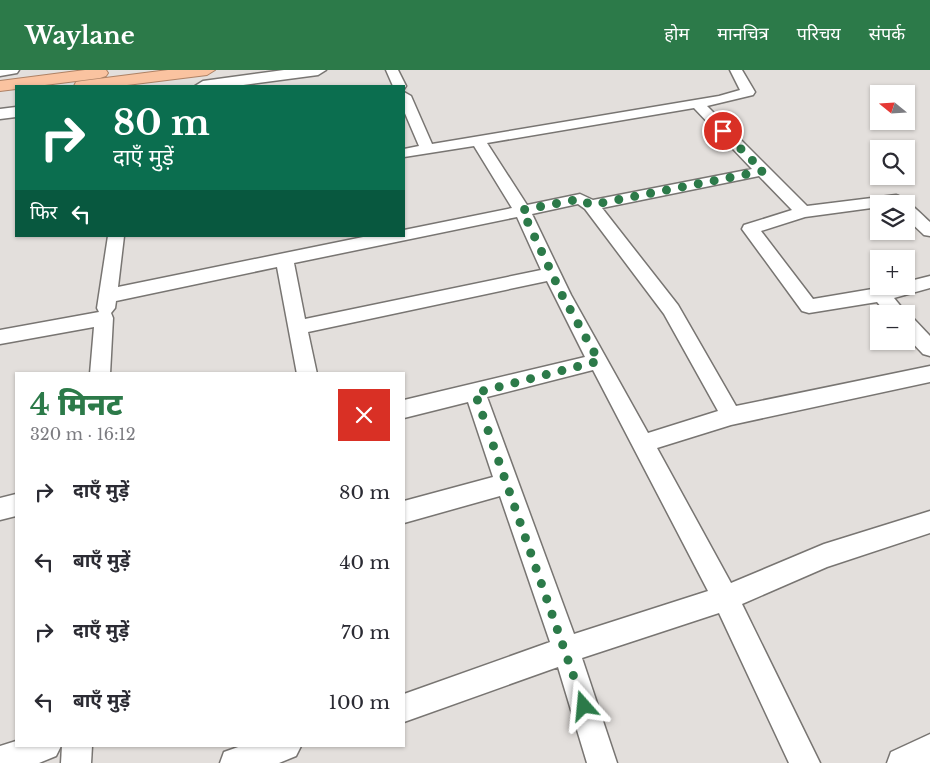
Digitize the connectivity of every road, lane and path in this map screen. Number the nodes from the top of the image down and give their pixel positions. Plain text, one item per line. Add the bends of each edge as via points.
1 (10, 70) edge
2 (126, 70) edge
3 (207, 70) edge
4 (318, 70) edge
5 (392, 70) edge
6 (736, 70) edge
7 (0, 71) edge
8 (90, 85) edge
9 (210, 85) edge
10 (400, 85) edge
11 (0, 86) edge
12 (15, 95) edge
13 (0, 97) edge
14 (405, 98) edge
15 (697, 104) junction
16 (15, 112) edge
17 (0, 114) edge
18 (478, 141) junction
19 (427, 149) junction
20 (405, 153) edge
21 (763, 171) junction
22 (870, 203) edge
23 (591, 205) junction
24 (522, 210) junction
25 (802, 212) junction
26 (915, 217) edge
27 (930, 231) edge
28 (405, 235) edge
29 (116, 237) edge
30 (391, 237) edge
31 (284, 259) junction
32 (552, 274) junction
33 (930, 282) edge
34 (108, 296) junction
35 (881, 296) junction
36 (890, 305) edge
37 (104, 318) junction
38 (300, 327) junction
39 (915, 333) edge
40 (0, 336) edge
41 (930, 349) edge
42 (599, 361) junction
43 (100, 372) edge
44 (307, 372) edge
45 (930, 374) edge
46 (475, 393) junction
47 (405, 409) edge
48 (731, 416) junction
49 (644, 444) junction
50 (507, 484) junction
51 (15, 505) edge
52 (0, 509) edge
53 (405, 512) edge
54 (930, 522) edge
55 (726, 598) junction
56 (566, 650) junction
57 (405, 708) edge
58 (43, 747) edge
59 (77, 747) edge
60 (283, 747) edge
61 (930, 749) edge
62 (0, 761) edge
63 (76, 763) edge
64 (234, 763) edge
65 (602, 763) edge
66 (805, 763) edge
67 (902, 763) edge

1 - 7 street
2 - 11 highway
3 - 8 highway
4 - 9 street
5 - 10 street
6 - 15 street via 748,92
12 - 13 highway
14 - 19 street
15 - 18 street
15 - 21 street
16 - 17 street
18 - 19 street
18 - 24 street
19 - 20 street
21 - 23 street
21 - 25 street
22 - 25 street
23 - 24 street via 580,199
23 - 48 street via 671,310
24 - 28 street
24 - 32 street
25 - 35 street via 750,229 809,306
26 - 27 street
29 - 34 street
30 - 31 street
31 - 34 street
31 - 38 street
32 - 38 street
32 - 42 street
33 - 35 street
34 - 37 street
35 - 36 street
37 - 40 street
37 - 43 street
38 - 44 street
39 - 41 street
42 - 46 street
42 - 49 street
45 - 48 street
46 - 47 street
46 - 50 street
48 - 49 street
49 - 55 street
50 - 53 street
50 - 56 street
51 - 52 street
54 - 55 street via 824,556
55 - 56 street
55 - 66 street
56 - 57 street
56 - 65 street
58 - 62 street
59 - 63 street
60 - 64 street
61 - 67 street

